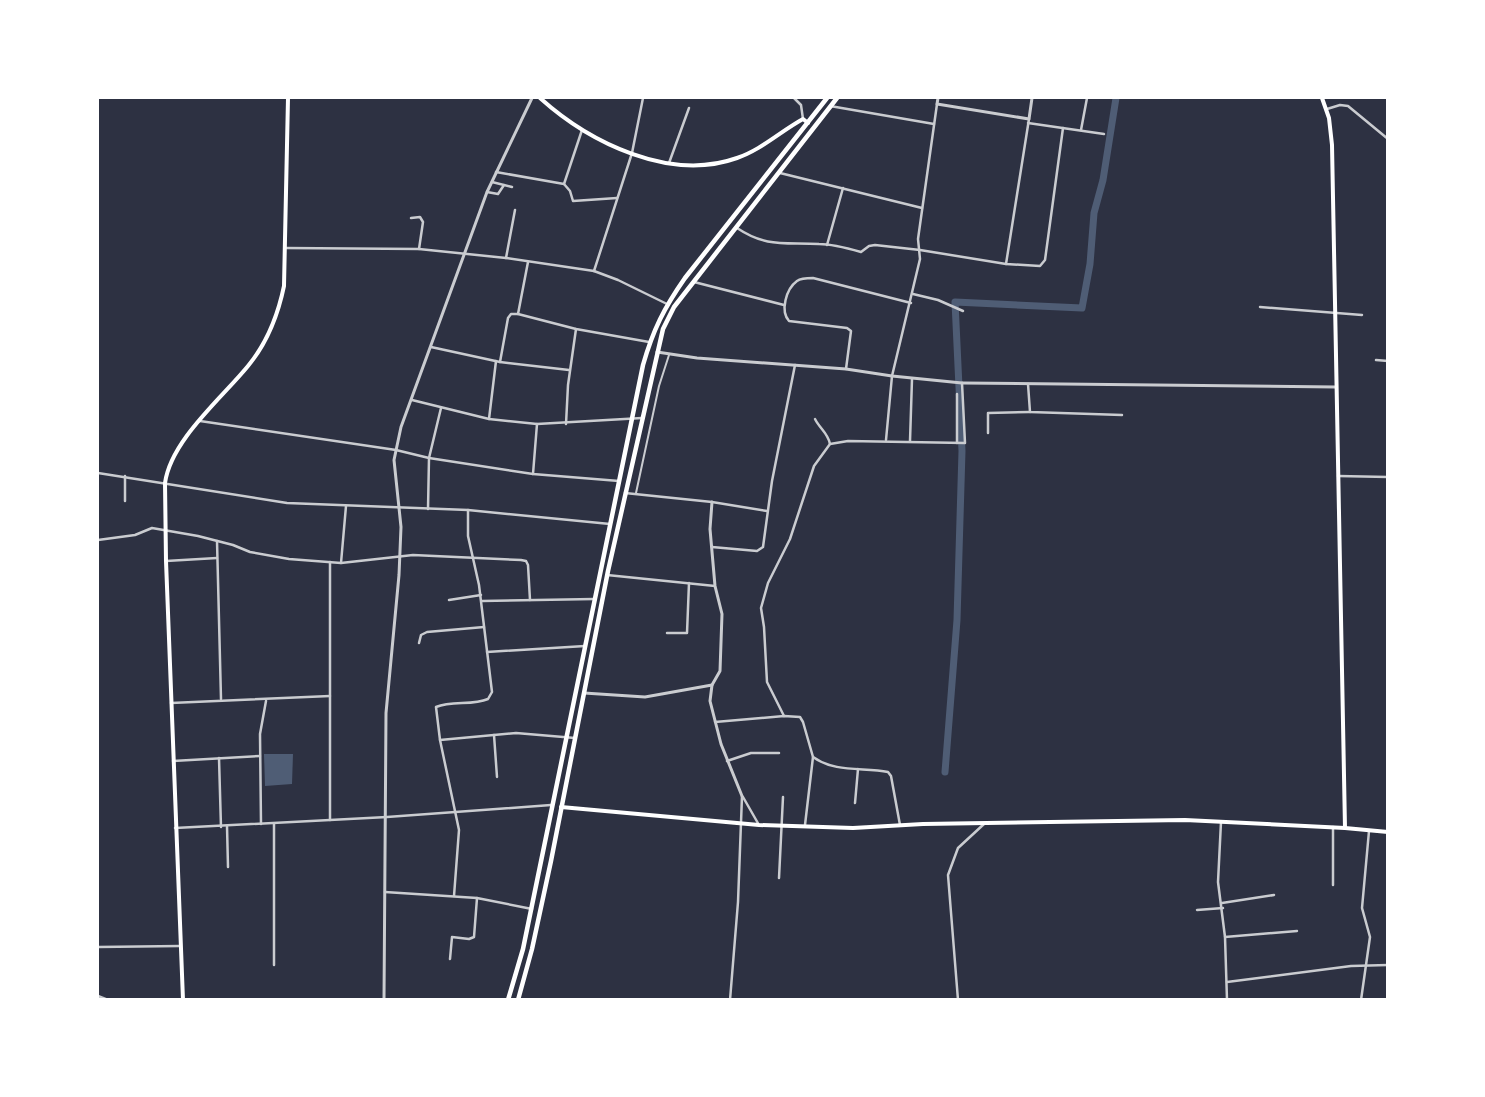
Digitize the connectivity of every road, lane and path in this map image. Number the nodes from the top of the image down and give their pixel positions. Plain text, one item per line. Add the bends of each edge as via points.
1 (288, 98) edge
2 (532, 98) edge
3 (540, 98) edge
4 (643, 98) edge
5 (794, 98) edge
6 (827, 98) edge
7 (837, 98) edge
8 (938, 98) edge
9 (1032, 98) edge
10 (1087, 98) edge
11 (1322, 98) edge
12 (937, 104) junction
13 (830, 106) junction
14 (689, 108) dead end
15 (1327, 109) junction
16 (803, 119) junction
17 (1028, 121) junction
18 (808, 123) junction
19 (934, 124) junction
20 (1063, 128) junction
21 (583, 129) junction
22 (1081, 130) junction
23 (1104, 134) dead end
24 (1388, 139) edge
25 (632, 153) junction
26 (669, 163) junction
27 (496, 172) junction
28 (778, 173) junction
29 (492, 182) junction
30 (564, 184) junction
31 (504, 185) junction
32 (512, 188) dead end
33 (843, 188) junction
34 (487, 192) junction
35 (617, 198) junction
36 (922, 208) junction
37 (515, 210) dead end
38 (411, 218) dead end
39 (736, 227) junction
40 (828, 244) junction
41 (711, 245) junction
42 (285, 248) junction
43 (419, 249) junction
44 (718, 250) junction
45 (920, 250) junction
46 (465, 253) junction
47 (506, 258) junction
48 (528, 262) junction
49 (1006, 264) junction
50 (594, 271) junction
51 (693, 282) junction
52 (913, 294) junction
53 (667, 304) junction
54 (910, 304) junction
55 (784, 305) junction
56 (1260, 307) dead end
57 (962, 309) dead end
58 (518, 314) junction
59 (1335, 314) junction
60 (1362, 315) dead end
61 (576, 329) junction
62 (649, 342) junction
63 (431, 347) junction
64 (656, 352) junction
65 (670, 354) junction
66 (1376, 360) dead end
67 (1388, 360) edge
68 (498, 362) junction
69 (795, 365) junction
70 (846, 368) junction
71 (569, 370) junction
72 (892, 376) junction
73 (912, 379) junction
74 (962, 383) junction
75 (1028, 384) junction
76 (1336, 387) junction
77 (957, 394) dead end
78 (412, 400) junction
79 (441, 408) junction
80 (1030, 412) junction
81 (1122, 415) dead end
82 (961, 417) junction
83 (642, 418) junction
84 (489, 419) junction
85 (632, 419) junction
86 (815, 419) dead end
87 (200, 421) junction
88 (538, 424) junction
89 (566, 424) junction
90 (988, 433) dead end
91 (886, 440) junction
92 (910, 441) junction
93 (958, 443) junction
94 (830, 444) junction
95 (396, 450) junction
96 (429, 458) junction
97 (98, 473) edge
98 (533, 474) junction
99 (125, 476) junction
100 (1338, 476) junction
101 (1388, 477) edge
102 (619, 481) junction
103 (165, 483) junction
104 (625, 493) junction
105 (636, 494) junction
106 (125, 501) dead end
107 (712, 502) junction
108 (346, 506) junction
109 (400, 507) junction
110 (428, 509) junction
111 (468, 510) junction
112 (767, 511) junction
113 (610, 524) junction
114 (165, 531) junction
115 (98, 540) edge
116 (217, 541) junction
117 (712, 548) junction
118 (400, 557) junction
119 (217, 558) junction
120 (473, 559) junction
121 (166, 561) junction
122 (330, 562) junction
123 (341, 563) junction
124 (602, 563) junction
125 (610, 565) junction
126 (607, 575) junction
127 (689, 582) junction
128 (715, 586) junction
129 (480, 595) junction
130 (594, 599) junction
131 (449, 600) dead end
132 (530, 600) junction
133 (482, 601) junction
134 (484, 627) junction
135 (667, 633) dead end
136 (419, 643) dead end
137 (585, 646) junction
138 (487, 652) junction
139 (712, 685) junction
140 (584, 693) junction
141 (330, 696) junction
142 (221, 699) junction
143 (266, 700) junction
144 (171, 703) junction
145 (784, 716) junction
146 (714, 722) junction
147 (494, 735) junction
148 (567, 738) junction
149 (574, 738) junction
150 (440, 740) junction
151 (779, 753) dead end
152 (260, 756) junction
153 (219, 758) junction
154 (813, 758) junction
155 (173, 761) junction
156 (727, 761) junction
157 (858, 770) junction
158 (497, 777) dead end
159 (742, 796) junction
160 (783, 797) dead end
161 (855, 803) dead end
162 (553, 804) junction
163 (561, 808) junction
164 (456, 810) junction
165 (387, 817) junction
166 (330, 820) junction
167 (1221, 821) junction
168 (986, 823) junction
169 (261, 824) junction
170 (274, 824) junction
171 (742, 824) junction
172 (759, 825) junction
173 (784, 825) junction
174 (900, 825) junction
175 (227, 826) junction
176 (805, 826) junction
177 (221, 827) junction
178 (1333, 827) junction
179 (175, 828) junction
180 (1345, 828) junction
181 (1369, 831) junction
182 (1388, 832) edge
183 (228, 867) dead end
184 (779, 878) dead end
185 (1333, 885) dead end
186 (385, 892) junction
187 (1274, 895) dead end
188 (454, 896) junction
189 (477, 898) junction
190 (1222, 903) junction
191 (1222, 908) junction
192 (532, 909) junction
193 (1197, 910) dead end
194 (1297, 931) dead end
195 (1225, 937) junction
196 (180, 946) junction
197 (98, 947) edge
198 (450, 959) dead end
199 (274, 965) dead end
200 (1365, 965) junction
201 (1388, 965) edge
202 (1227, 982) junction
203 (98, 996) edge
204 (108, 1000) edge
205 (183, 1000) edge
206 (384, 1000) edge
207 (508, 1000) edge
208 (518, 1000) edge
209 (730, 1000) edge
210 (958, 1000) edge
211 (1228, 1000) edge
212 (1361, 1000) edge

1 - 42 main road
2 - 27 street
3 - 21 main road
4 - 25 street
5 - 16 street via 801,105
6 - 18 main road
7 - 13 main road
8 - 12 street
9 - 17 street
10 - 22 street
11 - 15 main road
12 - 17 street
12 - 19 street
13 - 19 street
13 - 28 main road
14 - 26 street
15 - 24 street via 1348,106
15 - 59 main road via 1332,145
16 - 18 main road
16 - 26 main road via 736,159 701,166
17 - 20 street
17 - 49 street
18 - 41 main road
19 - 36 street
20 - 22 street
20 - 49 street via 1043,264 1035,267
21 - 25 main road
21 - 30 street
22 - 23 street
25 - 26 main road
25 - 35 street
27 - 29 street
27 - 30 street
28 - 33 street
28 - 39 main road
29 - 31 street
29 - 34 street
30 - 35 street via 573,201
31 - 32 street
31 - 34 street via 498,194
33 - 36 street
33 - 40 street
34 - 46 street
35 - 50 street
36 - 45 street via 918,239
37 - 47 street
38 - 43 street via 420,218 423,222
39 - 40 street via 760,241
39 - 44 main road
40 - 45 street via 861,252 875,245
41 - 44 main road
41 - 53 main road
42 - 43 street
42 - 87 main road via 284,286 270,331 249,365
43 - 46 street
44 - 51 main road
45 - 49 street
45 - 52 street
46 - 47 street
46 - 63 street
47 - 48 street
48 - 50 street
48 - 58 street
50 - 53 street
51 - 55 street
51 - 64 main road via 668,317
52 - 54 street
52 - 57 street
53 - 62 main road
54 - 55 street via 813,278 798,281
54 - 72 street
55 - 70 street via 789,321 851,331
56 - 59 street
58 - 61 street
58 - 68 street via 511,314 508,318
59 - 60 street
59 - 76 main road
61 - 62 street
61 - 71 street
62 - 85 main road
63 - 68 street
63 - 78 street
64 - 65 street
64 - 83 main road
65 - 69 street
65 - 105 street via 659,386
66 - 67 street
68 - 71 street
68 - 84 street
69 - 70 street
69 - 112 street
70 - 72 street
71 - 89 street
72 - 73 street
72 - 91 street
73 - 74 street
73 - 92 street
74 - 75 street
74 - 82 street
75 - 76 street
75 - 80 street
76 - 100 main road
77 - 82 street
78 - 79 street
78 - 95 street
79 - 84 street
79 - 96 street
80 - 81 street
80 - 90 street via 988,413
82 - 93 street
82 - 93 street via 964,443
83 - 85 street
83 - 104 main road
84 - 88 street
85 - 89 street
85 - 102 main road
86 - 94 street via 828,434
87 - 95 street
87 - 103 main road via 174,454
88 - 89 street
88 - 98 street
91 - 92 street
91 - 94 street
92 - 93 street
94 - 145 street via 814,466 790,539 768,583 761,608 766,682
95 - 96 street
95 - 109 street
96 - 98 street
96 - 110 street
97 - 99 street
98 - 102 street
99 - 103 street
99 - 106 street
100 - 101 street
100 - 180 main road
102 - 113 main road
103 - 108 street via 287,503
103 - 114 main road
104 - 105 street
104 - 125 main road
105 - 107 street
107 - 112 street
107 - 117 street
108 - 109 street
108 - 123 street
109 - 110 street
109 - 118 street
110 - 111 street
111 - 113 street
111 - 120 street via 468,536
112 - 117 street via 761,551
113 - 124 main road
114 - 115 street via 152,528 135,535
114 - 116 street
114 - 121 main road
116 - 119 street
116 - 122 street via 268,556
117 - 128 street
118 - 120 street
118 - 123 street
118 - 165 street via 386,714
119 - 121 street
119 - 142 street
120 - 129 street
120 - 132 street via 526,561
121 - 144 main road
122 - 123 street
122 - 141 street
124 - 125 main road
124 - 130 main road
125 - 126 main road
126 - 127 street
126 - 140 main road
127 - 128 street
127 - 135 street via 687,633
128 - 139 street via 722,614 720,671
129 - 131 street
129 - 133 street
130 - 132 street
130 - 137 main road
132 - 133 street
133 - 134 street
134 - 136 street via 427,632 421,635
134 - 138 street
137 - 138 street
137 - 148 main road
138 - 150 street via 491,695 480,703 436,706
139 - 140 street via 645,697
139 - 146 street via 710,701
140 - 149 main road
141 - 143 street
141 - 166 street
142 - 143 street
142 - 144 street
143 - 152 street
144 - 155 main road
145 - 146 street
145 - 154 street via 801,718
146 - 156 street
147 - 148 street via 516,733
147 - 150 street
147 - 158 street
148 - 149 street
148 - 162 main road
149 - 163 main road
150 - 164 street
151 - 156 street via 751,752
152 - 153 street
152 - 169 street
153 - 155 street
153 - 177 street
154 - 157 street via 824,764
154 - 176 street
155 - 179 main road
156 - 159 street
157 - 161 street
157 - 174 street via 883,771 891,776
159 - 171 street
159 - 172 street
160 - 173 street
162 - 164 street
162 - 192 main road
163 - 171 main road
163 - 208 main road
164 - 165 street
164 - 188 street via 460,836
165 - 166 street
165 - 186 street
166 - 170 street
167 - 168 main road
167 - 178 main road
167 - 190 street via 1218,863
168 - 174 main road
168 - 210 street via 958,848 948,875
169 - 170 street
169 - 175 street
170 - 199 street
171 - 172 main road
171 - 209 street
172 - 173 main road
173 - 176 main road
173 - 184 street
174 - 176 main road
175 - 177 street
175 - 183 street
177 - 179 street
178 - 180 main road
178 - 185 street
179 - 196 main road
180 - 181 main road
181 - 182 main road
181 - 200 street via 1362,904 1370,937
186 - 188 street
186 - 206 street
187 - 190 street
188 - 189 street
189 - 192 street
189 - 198 street via 474,937 452,937
190 - 191 street
191 - 193 street
191 - 195 street
192 - 207 main road
194 - 195 street
195 - 202 street
196 - 197 street
196 - 205 main road
200 - 201 street
200 - 202 street
200 - 212 street
202 - 211 street
203 - 204 street

